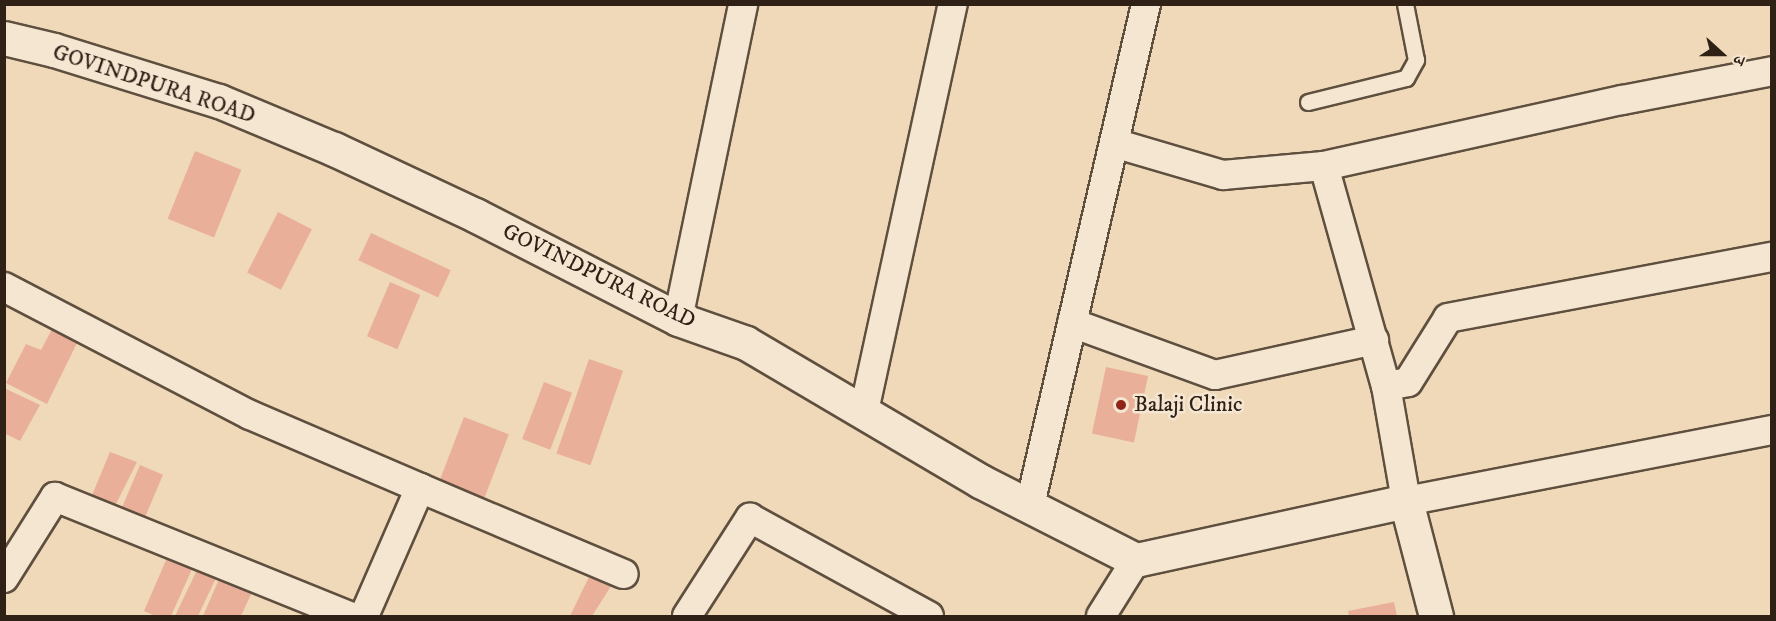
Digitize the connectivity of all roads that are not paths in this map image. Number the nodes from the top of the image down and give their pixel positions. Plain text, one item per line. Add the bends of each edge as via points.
1 (743, 4) edge
2 (953, 4) edge
3 (1146, 4) edge
4 (1406, 4) edge
5 (4, 38) edge
6 (1772, 71) edge
7 (1308, 102) dead end
8 (1114, 143) junction
9 (1324, 166) junction
10 (1772, 257) edge
11 (4, 287) edge
12 (678, 319) junction
13 (1072, 323) junction
14 (1374, 340) junction
15 (1386, 386) junction
16 (864, 411) junction
17 (1772, 430) edge
18 (420, 488) junction
19 (1406, 501) junction
20 (1030, 505) junction
21 (1136, 560) junction
22 (624, 574) dead end
23 (4, 578) edge
24 (350, 616) edge
25 (364, 616) edge
26 (687, 616) edge
27 (929, 616) edge
28 (1101, 616) edge
29 (1436, 616) edge

1 - 12 street
2 - 16 street
3 - 8 street
4 - 7 lane via 1416,60 1406,78
5 - 12 street, GOVINDPURA ROAD via 219,101 476,215
6 - 9 street
8 - 9 street via 1223,175
8 - 13 street
9 - 14 street
10 - 15 street via 1448,318 1408,382
11 - 18 street via 250,415
12 - 16 street, GOVINDPURA ROAD via 746,343
13 - 14 street via 1215,375
13 - 20 street
14 - 15 street
15 - 19 street
16 - 20 street, GOVINDPURA ROAD via 980,481
17 - 19 street
18 - 22 street
18 - 25 street
19 - 21 street
19 - 29 street
20 - 21 street, GOVINDPURA ROAD
21 - 28 street
23 - 24 street via 55,496
26 - 27 street via 750,518

